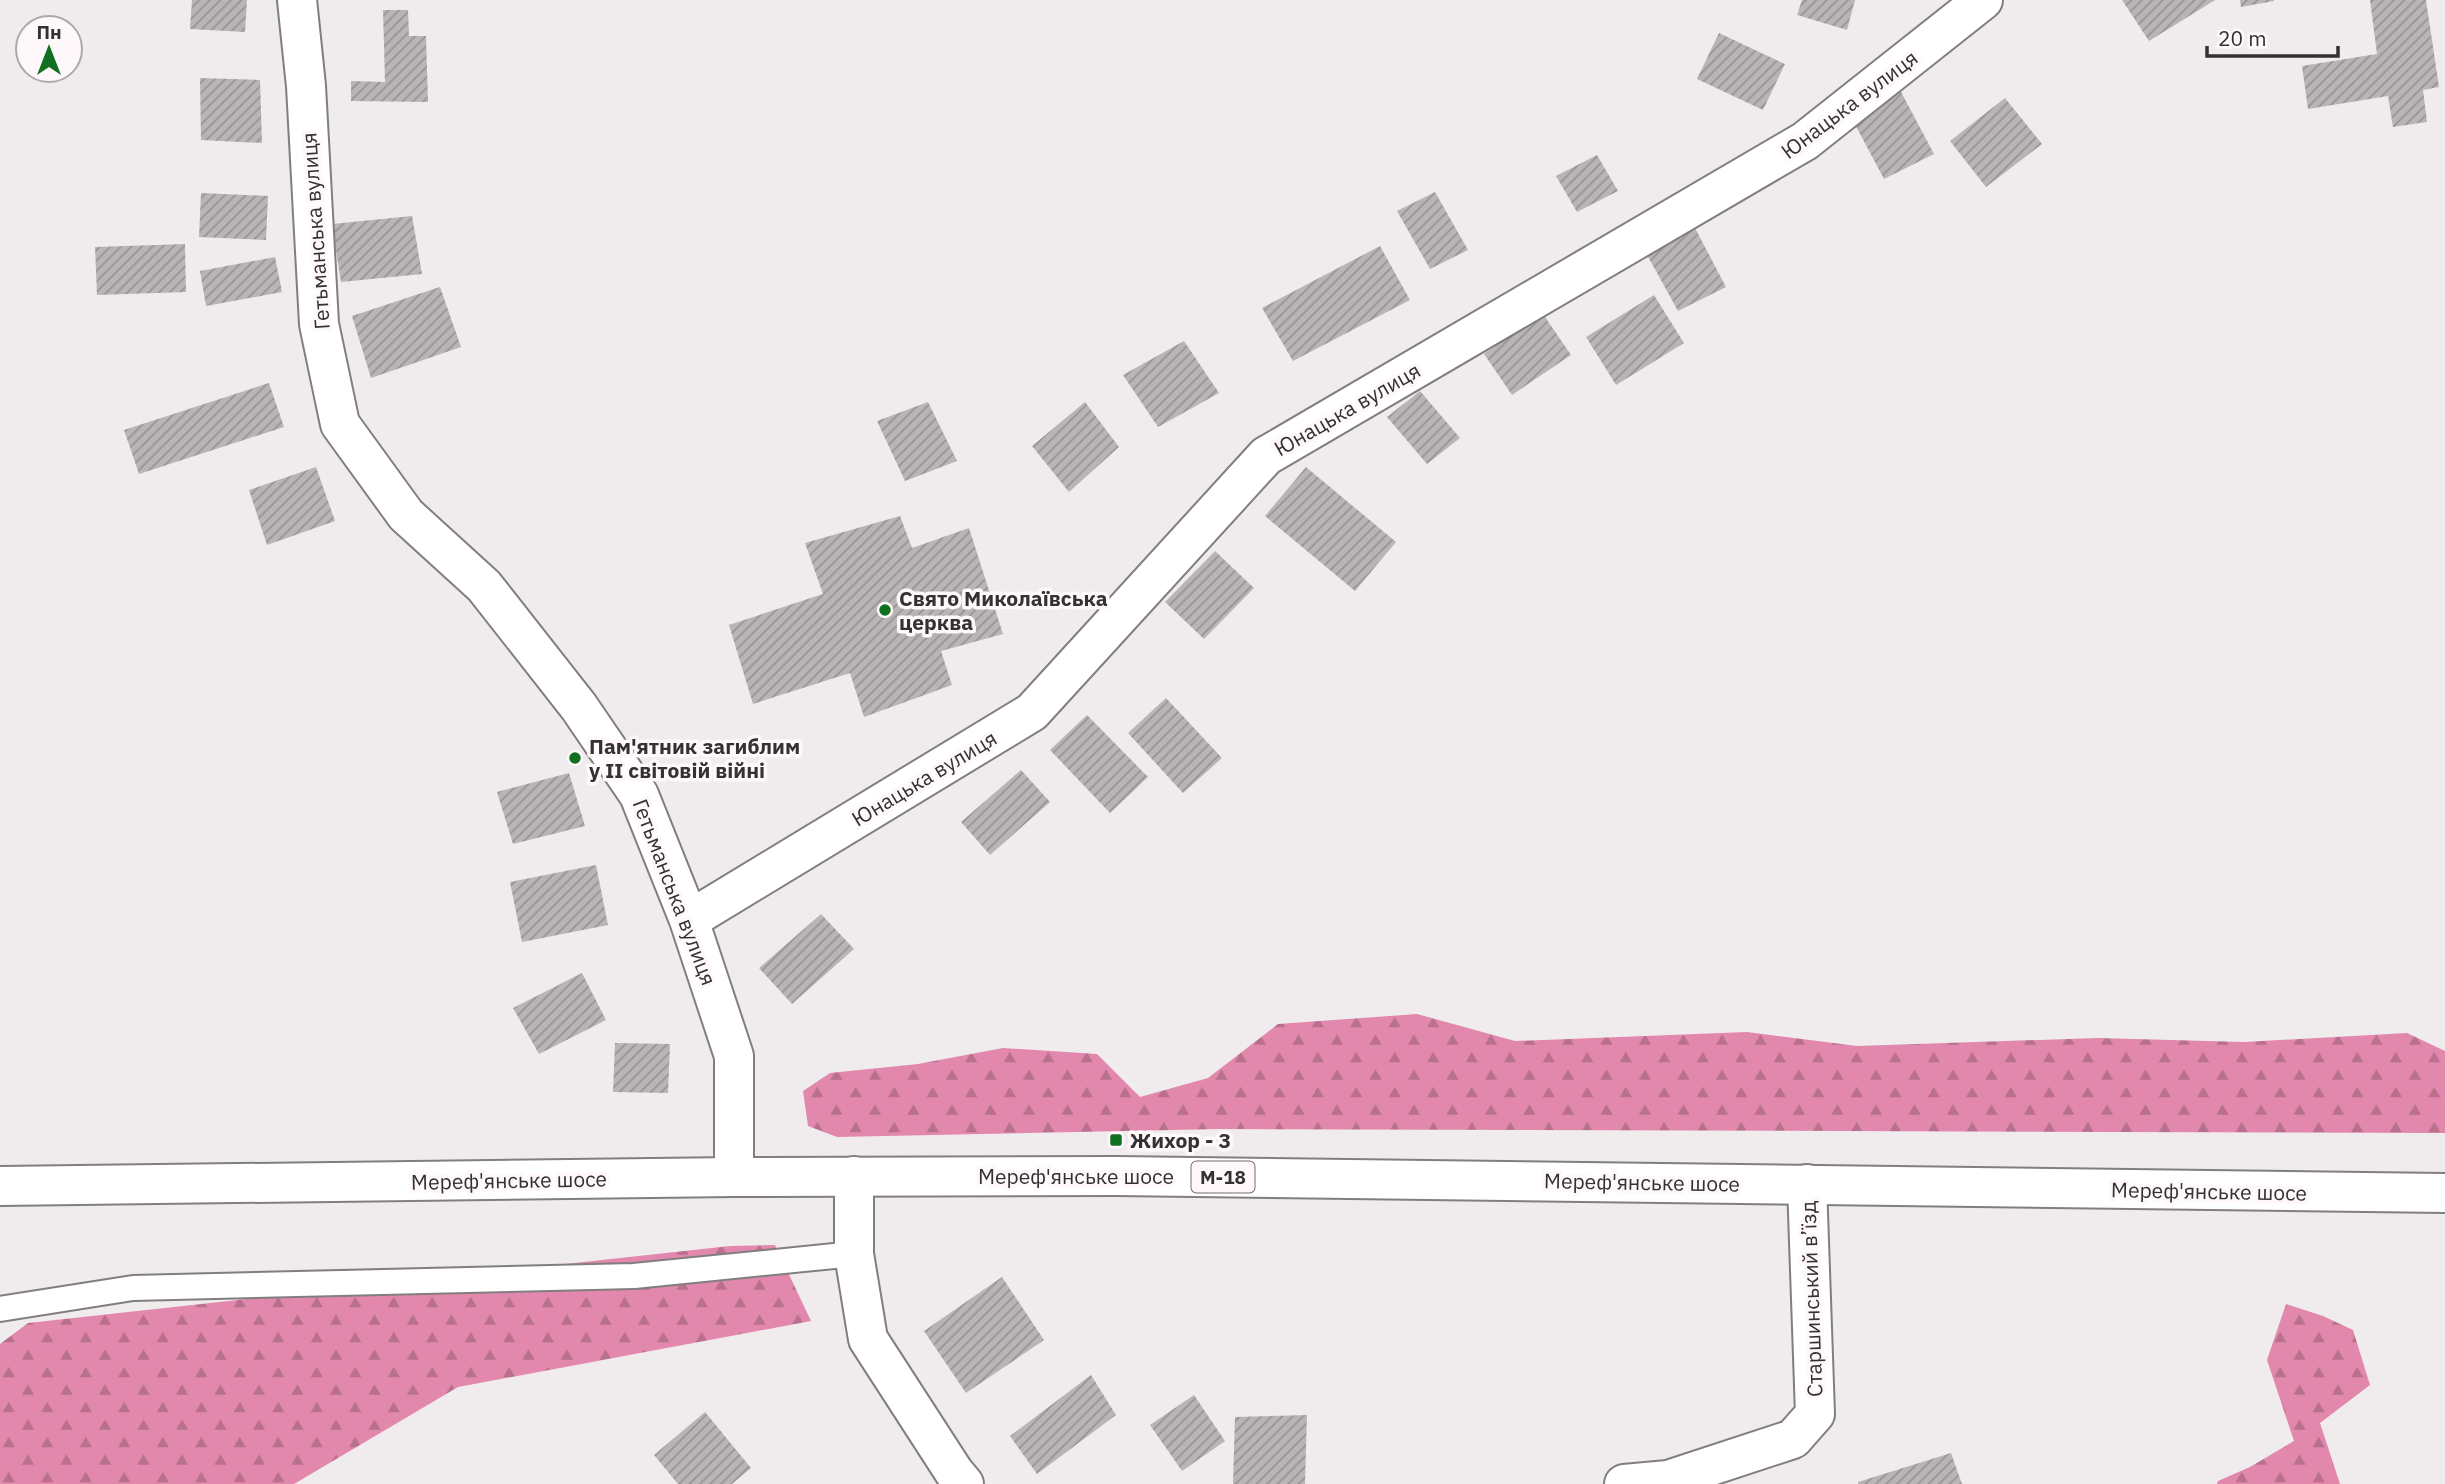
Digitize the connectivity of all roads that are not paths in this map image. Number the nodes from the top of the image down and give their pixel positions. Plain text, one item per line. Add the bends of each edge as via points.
1 (297, 0) edge
2 (1983, 0) edge
3 (689, 920) junction
4 (854, 1176) junction
5 (734, 1177) junction
6 (1807, 1184) junction
7 (0, 1186) edge
8 (2445, 1193) edge
9 (854, 1254) junction
10 (0, 1309) edge
11 (964, 1484) edge
12 (1624, 1484) edge

1 - 3 main road, Гетьманська вулиця via 319,324 340,424 406,515 484,586 579,707 639,795
2 - 3 main road, Юнацька вулиця via 1805,142 1266,456 1032,712
3 - 5 main road, Гетьманська вулиця via 734,1056
4 - 5 main road, Мереф'янське шосе / М-18
4 - 6 main road, Мереф'янське шосе / М-18
4 - 9 main road
5 - 7 main road, Мереф'янське шосе / М-18
6 - 8 main road, Мереф'янське шосе / М-18
6 - 12 main road, Старшинський в’їзд via 1815,1415 1793,1439 1668,1480
9 - 10 lane via 634,1276 133,1288
9 - 11 main road via 868,1339

